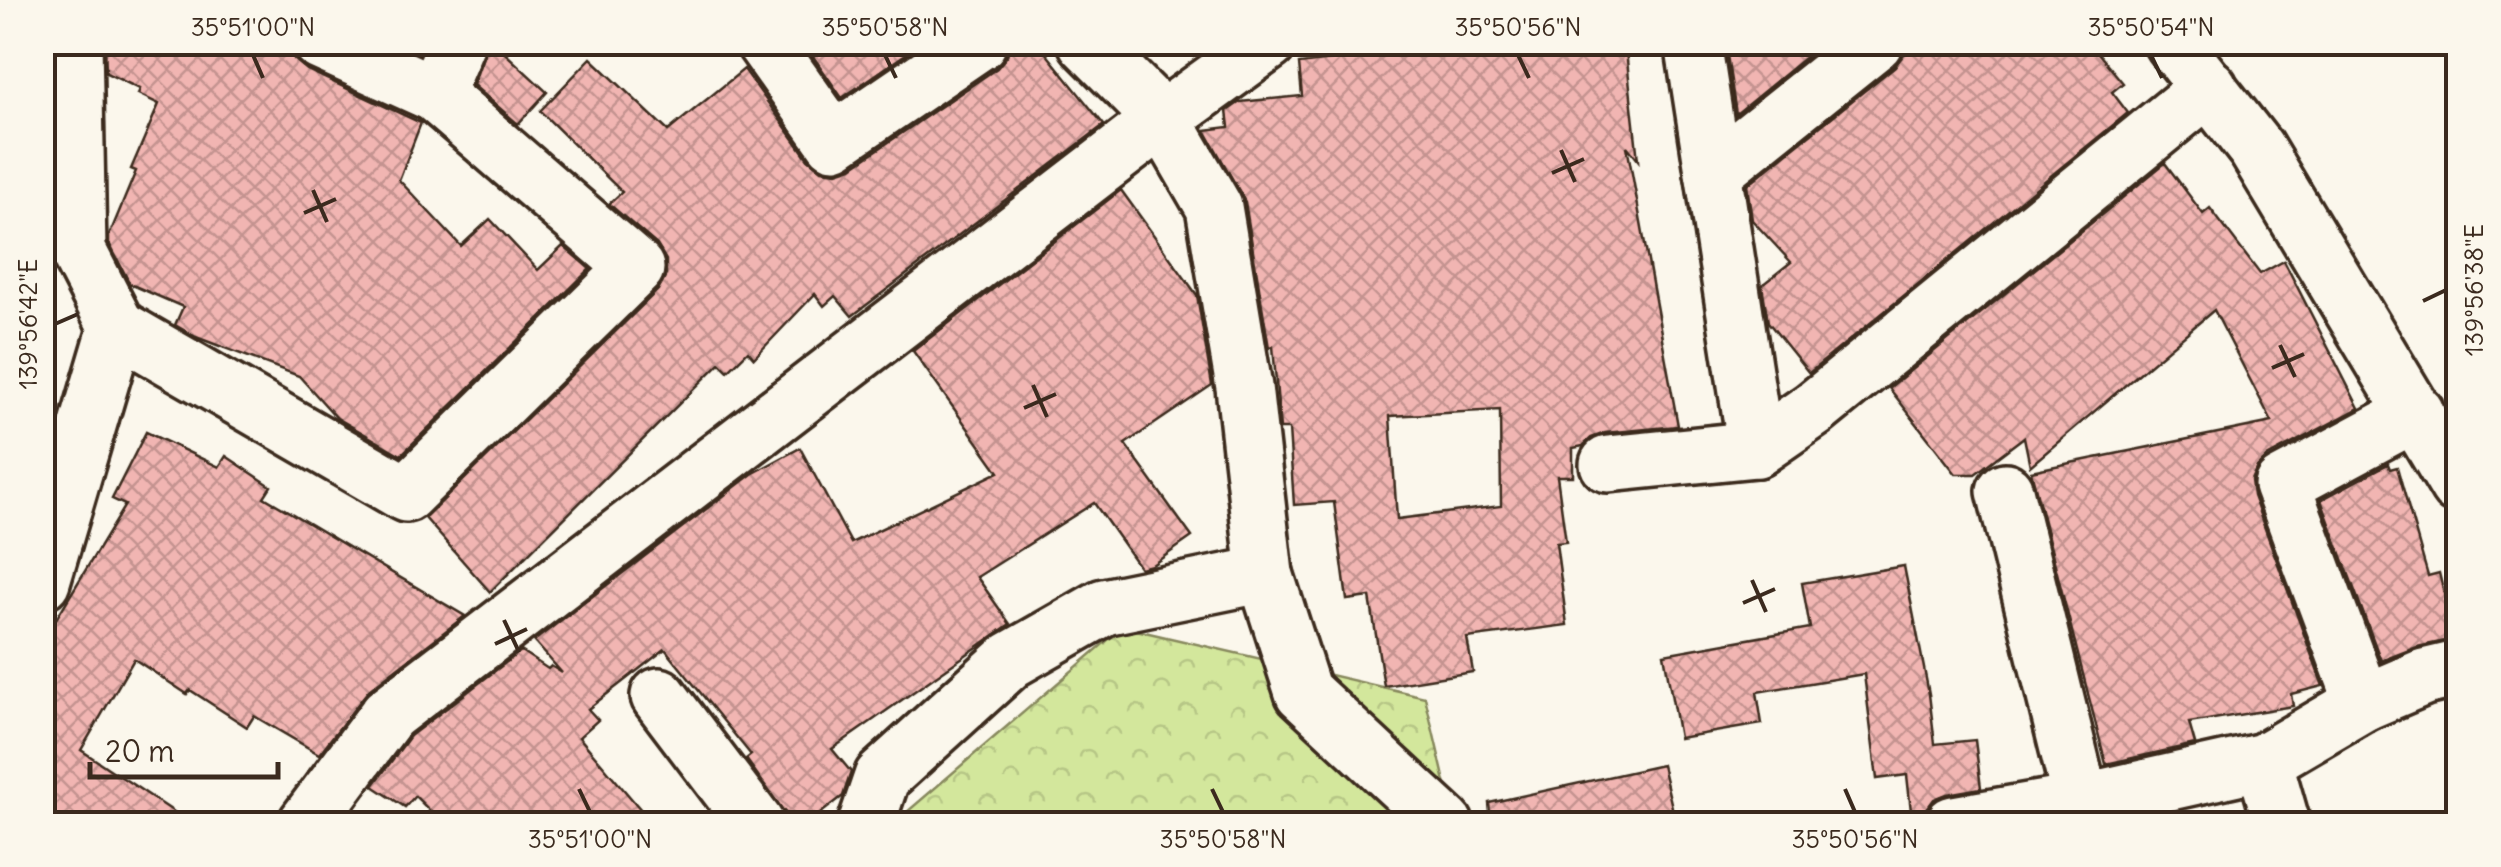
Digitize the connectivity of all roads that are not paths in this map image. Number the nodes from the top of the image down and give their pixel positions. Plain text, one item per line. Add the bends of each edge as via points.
1 (320, 42) edge
2 (457, 42) edge
3 (764, 42) edge
4 (979, 42) edge
5 (1086, 42) edge
6 (1268, 42) edge
7 (1693, 42) edge
8 (1876, 42) edge
9 (72, 44) edge
10 (2186, 56) edge
11 (435, 94) junction
12 (1163, 119) junction
13 (1712, 172) junction
14 (118, 327) junction
15 (2416, 413) junction
16 (1756, 449) junction
17 (1608, 464) dead end
18 (2458, 486) edge
19 (2005, 491) dead end
20 (1265, 574) junction
21 (42, 581) edge
22 (2458, 669) edge
23 (658, 696) dead end
24 (2363, 703) junction
25 (2264, 761) junction
26 (2081, 802) junction
27 (306, 824) edge
28 (756, 824) edge
29 (866, 824) edge
30 (1445, 824) edge
31 (1953, 824) edge
32 (2282, 824) edge

1 - 11 street
2 - 11 street
3 - 4 street via 834,141
5 - 12 street
6 - 12 street
7 - 13 street
8 - 13 street
9 - 14 street via 78,251
10 - 15 street via 2256,148
10 - 16 street via 1814,409
11 - 14 street via 636,268 406,494
12 - 20 street via 1214,207 1244,386
12 - 27 street via 388,714
13 - 16 street
14 - 21 street
15 - 18 street
15 - 24 street via 2282,485
16 - 17 street
19 - 26 street
20 - 29 street via 1104,607 1011,660 882,777
20 - 30 street via 1303,692
22 - 24 street
23 - 28 street
24 - 25 street
25 - 26 street
25 - 32 street
26 - 31 street

